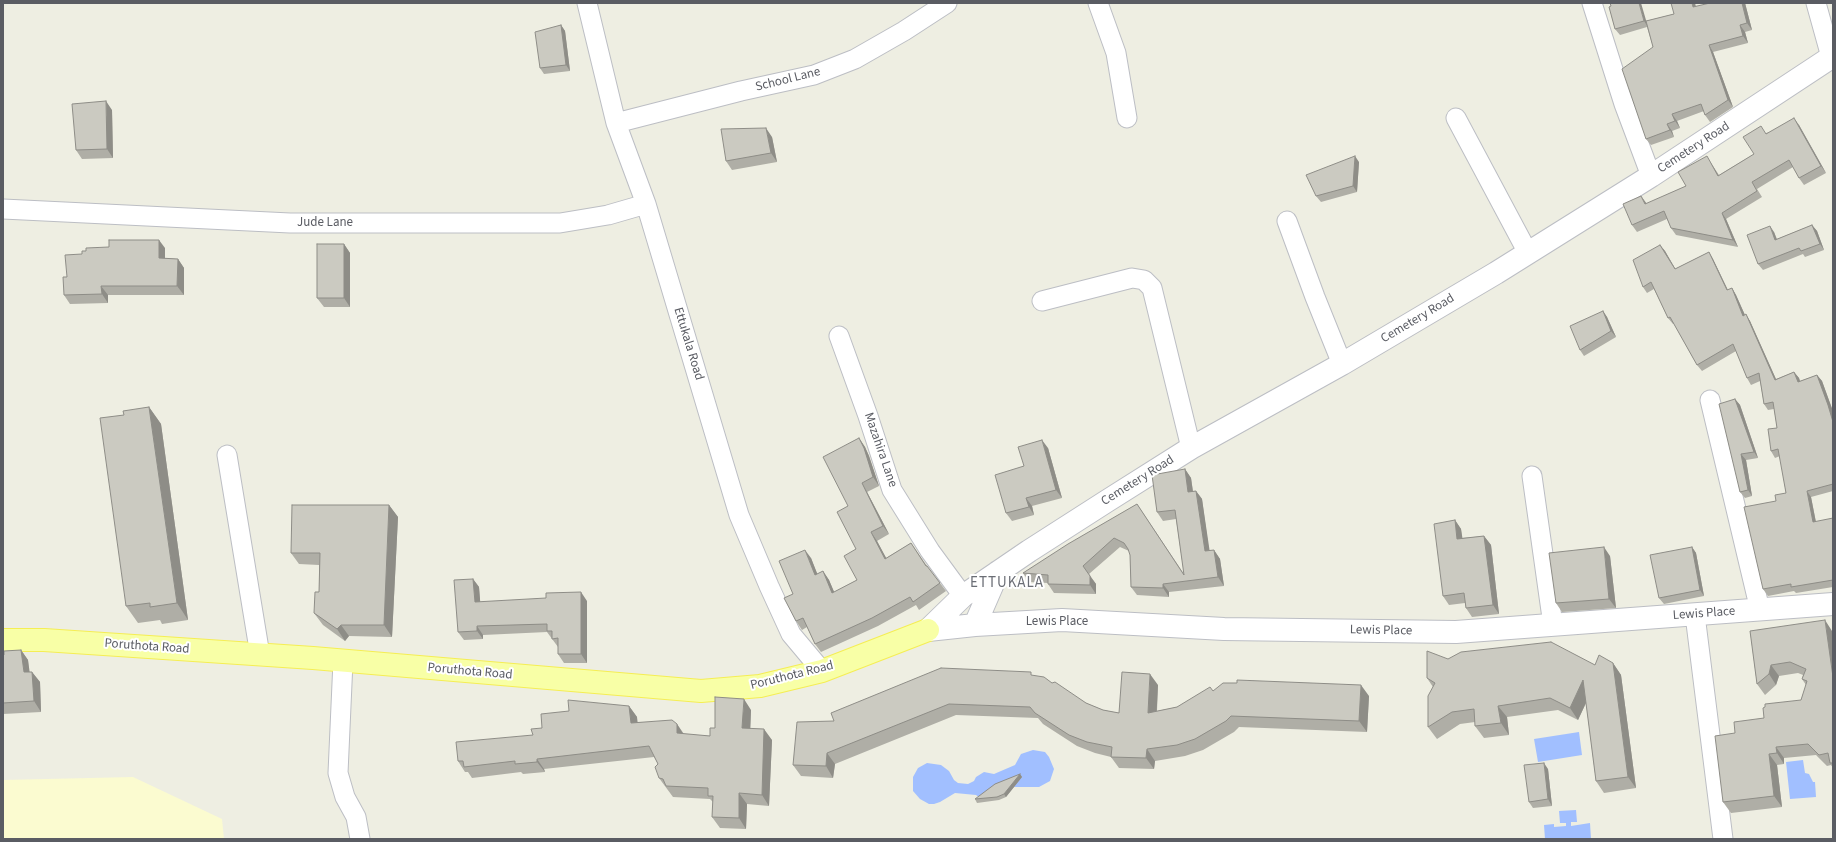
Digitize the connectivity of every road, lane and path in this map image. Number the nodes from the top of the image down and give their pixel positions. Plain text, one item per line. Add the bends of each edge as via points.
1 (587, 3) edge
2 (947, 3) edge
3 (1098, 3) edge
4 (1592, 3) edge
5 (1816, 3) edge
6 (1832, 57) edge
7 (1127, 118) dead end
8 (1456, 118) dead end
9 (616, 124) junction
10 (1651, 176) junction
11 (646, 204) junction
12 (3, 209) edge
13 (1287, 221) dead end
14 (1528, 253) junction
15 (1042, 301) dead end
16 (839, 336) dead end
17 (1342, 364) junction
18 (1710, 400) dead end
19 (1191, 448) junction
20 (228, 455) dead end
21 (1532, 476) dead end
22 (998, 572) junction
23 (963, 596) junction
24 (1833, 604) edge
25 (1760, 610) junction
26 (1695, 615) junction
27 (975, 625) junction
28 (1553, 625) junction
29 (928, 630) junction
30 (3, 640) edge
31 (260, 655) junction
32 (343, 661) junction
33 (822, 671) junction
34 (360, 839) edge
35 (1723, 839) edge

1 - 9 street, Ettukala Road
2 - 9 street, School Lane via 855,59 814,75 741,91
3 - 7 street via 1116,53
4 - 10 street via 1624,104
5 - 6 street
6 - 10 street, Cemetery Road
8 - 14 street
9 - 11 street, Ettukala Road
10 - 14 street, Cemetery Road
11 - 12 street, Jude Lane via 608,215 560,223 290,223
11 - 33 street, Ettukala Road via 739,515 791,634
13 - 17 street
14 - 17 street, Cemetery Road
15 - 19 street via 1132,278 1144,280 1152,288
16 - 23 street, Mazahira Lane via 892,490 930,551
17 - 19 street, Cemetery Road
18 - 25 street
19 - 22 street, Cemetery Road
20 - 31 street
21 - 28 street
22 - 23 street, Cemetery Road
22 - 27 street
23 - 29 street, Cemetery Road
24 - 25 street, Lewis Place
25 - 26 street, Lewis Place
26 - 28 street, Lewis Place
26 - 35 street
27 - 28 street, Lewis Place via 1062,620 1224,629 1456,632
27 - 29 street, Lewis Place
29 - 33 main road, Poruthota Road
30 - 31 main road, Poruthota Road via 44,640
31 - 32 main road, Poruthota Road
32 - 33 main road, Poruthota Road via 701,691 760,686
32 - 34 street via 338,774 345,797 356,817

